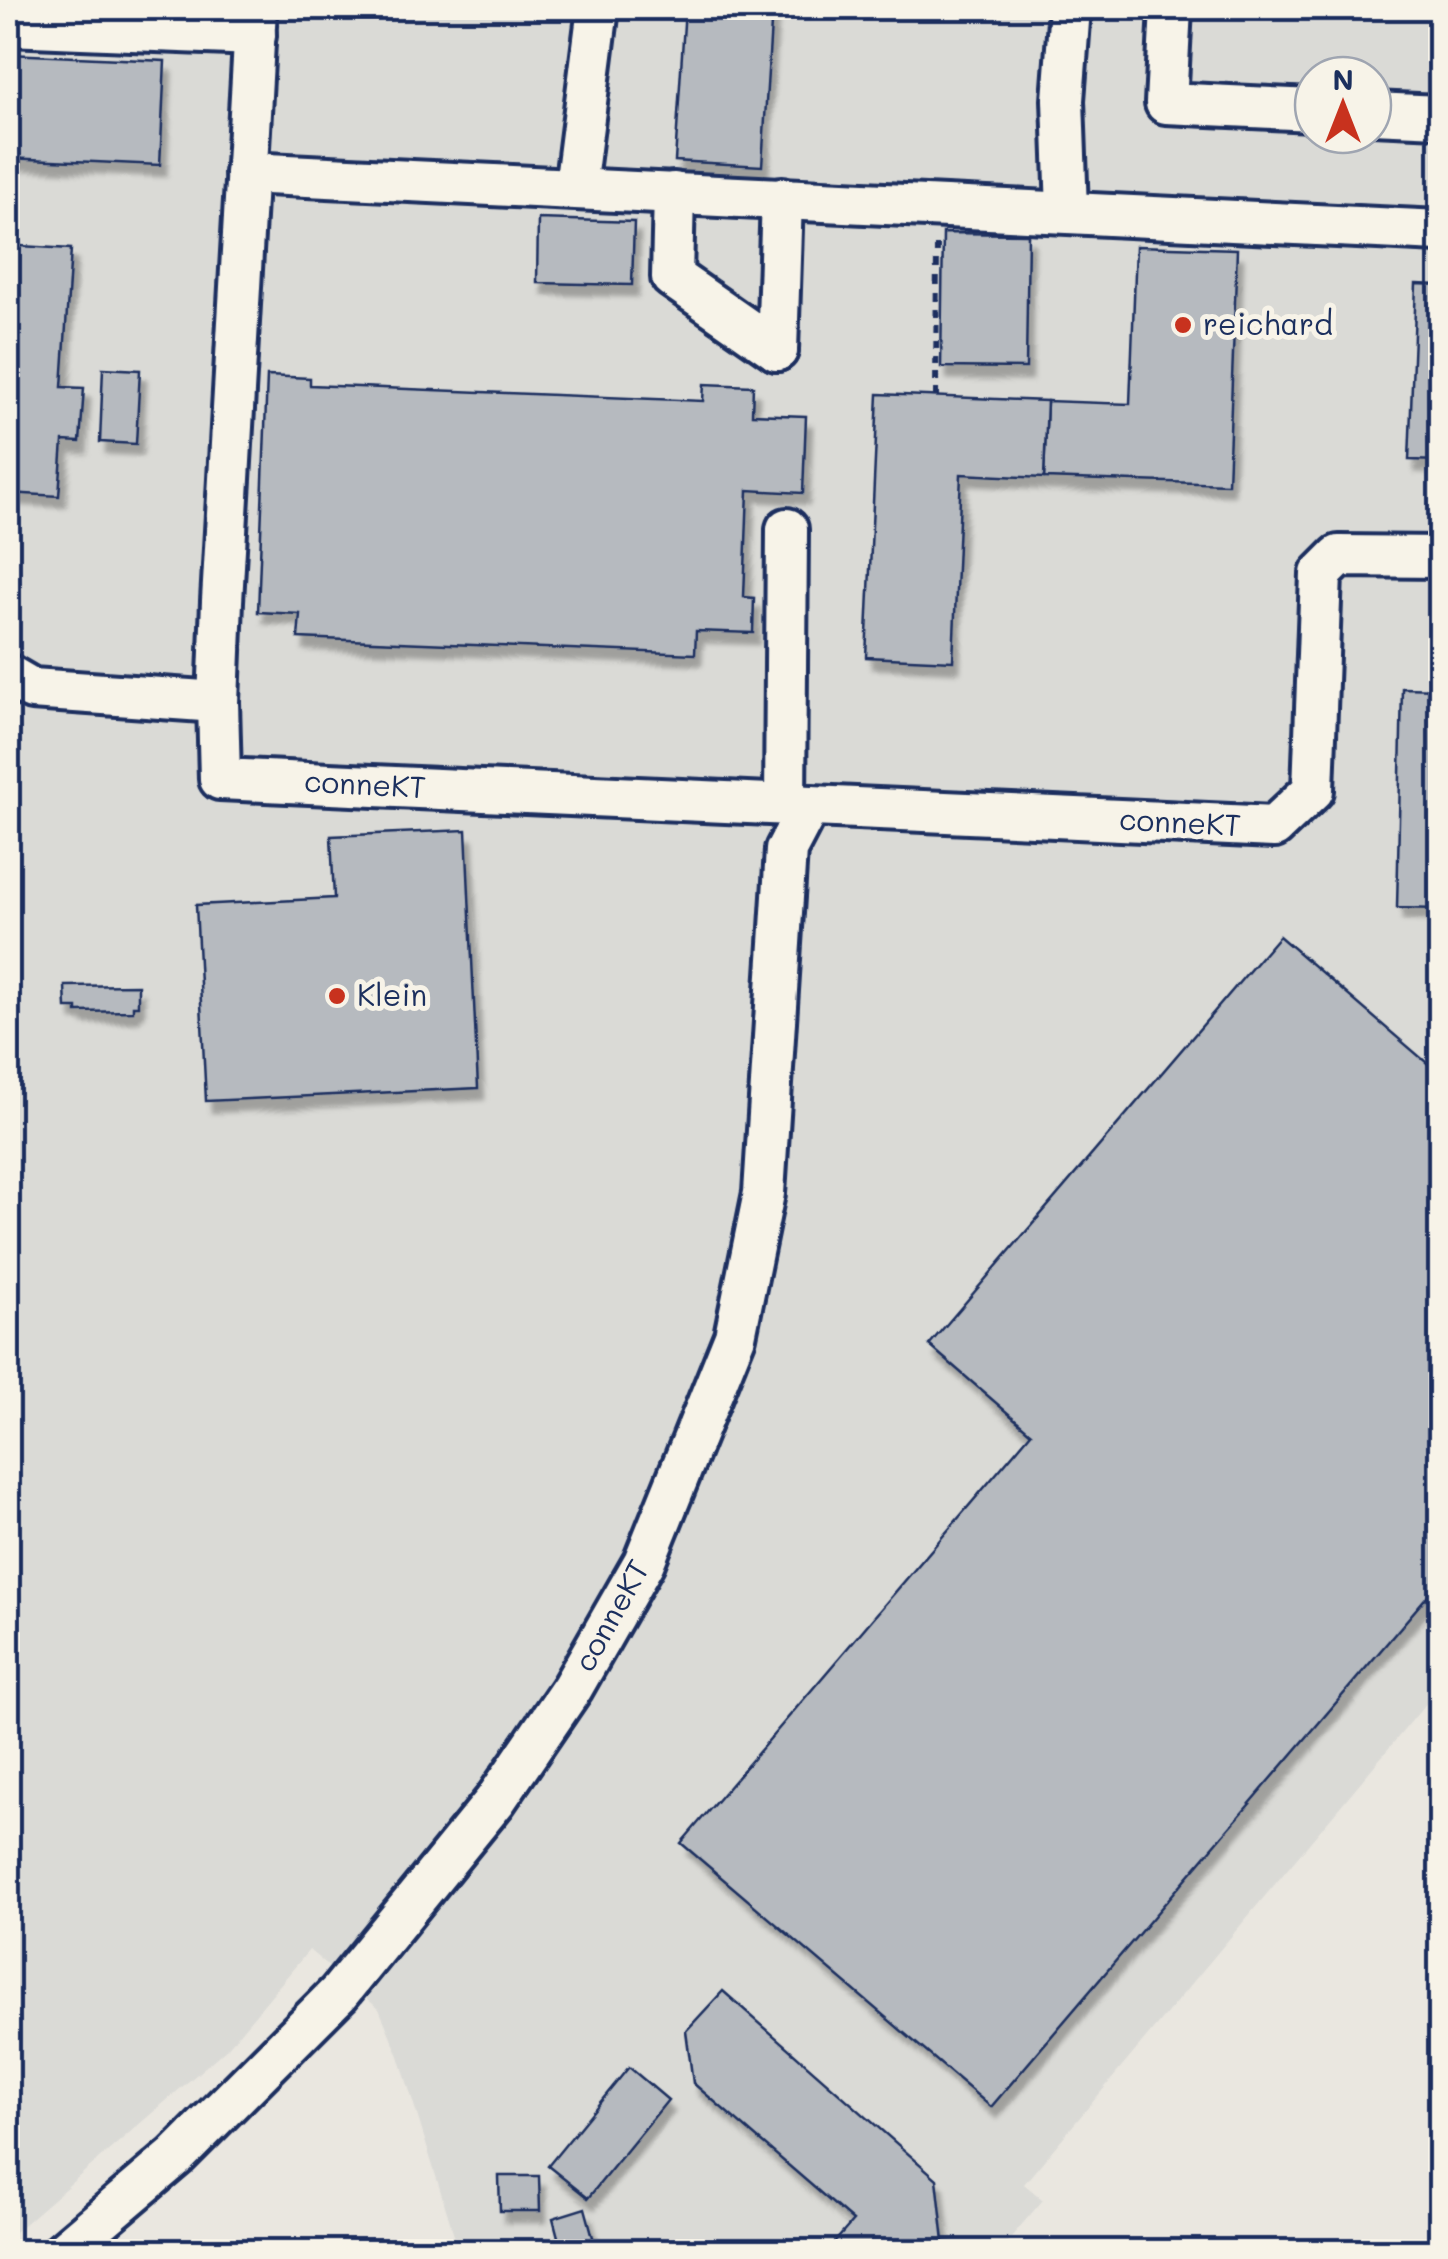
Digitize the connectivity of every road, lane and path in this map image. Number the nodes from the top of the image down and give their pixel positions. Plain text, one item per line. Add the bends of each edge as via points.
1 (598, 8) edge
2 (1070, 8) edge
3 (1171, 8) edge
4 (256, 21) edge
5 (8, 25) edge
6 (1440, 103) edge
7 (1293, 109) edge
8 (1393, 114) edge
9 (1440, 116) edge
10 (246, 173) junction
11 (576, 188) junction
12 (674, 193) junction
13 (782, 198) junction
14 (937, 209) junction
15 (1067, 211) junction
16 (1440, 231) edge
17 (936, 397) dead end
18 (787, 528) dead end
19 (1440, 556) edge
20 (8, 676) edge
21 (218, 702) junction
22 (797, 805) junction
23 (63, 2252) edge

1 - 11 street
2 - 15 street via 1063,100
3 - 7 street via 1166,104
4 - 5 street
4 - 10 street
6 - 9 street
8 - 9 street
10 - 11 street
10 - 21 street
11 - 12 street
12 - 13 street
12 - 13 street via 672,276 777,350
13 - 14 street
14 - 15 street
14 - 17 path
15 - 16 street
18 - 22 street
19 - 22 street, conneKT via 1339,556 1320,574 1313,790 1274,827
20 - 21 street via 32,689
21 - 22 street, conneKT via 220,778
22 - 23 street, conneKT via 786,850 764,1193 735,1336 644,1562 572,1688 495,1801 338,1993 176,2156

